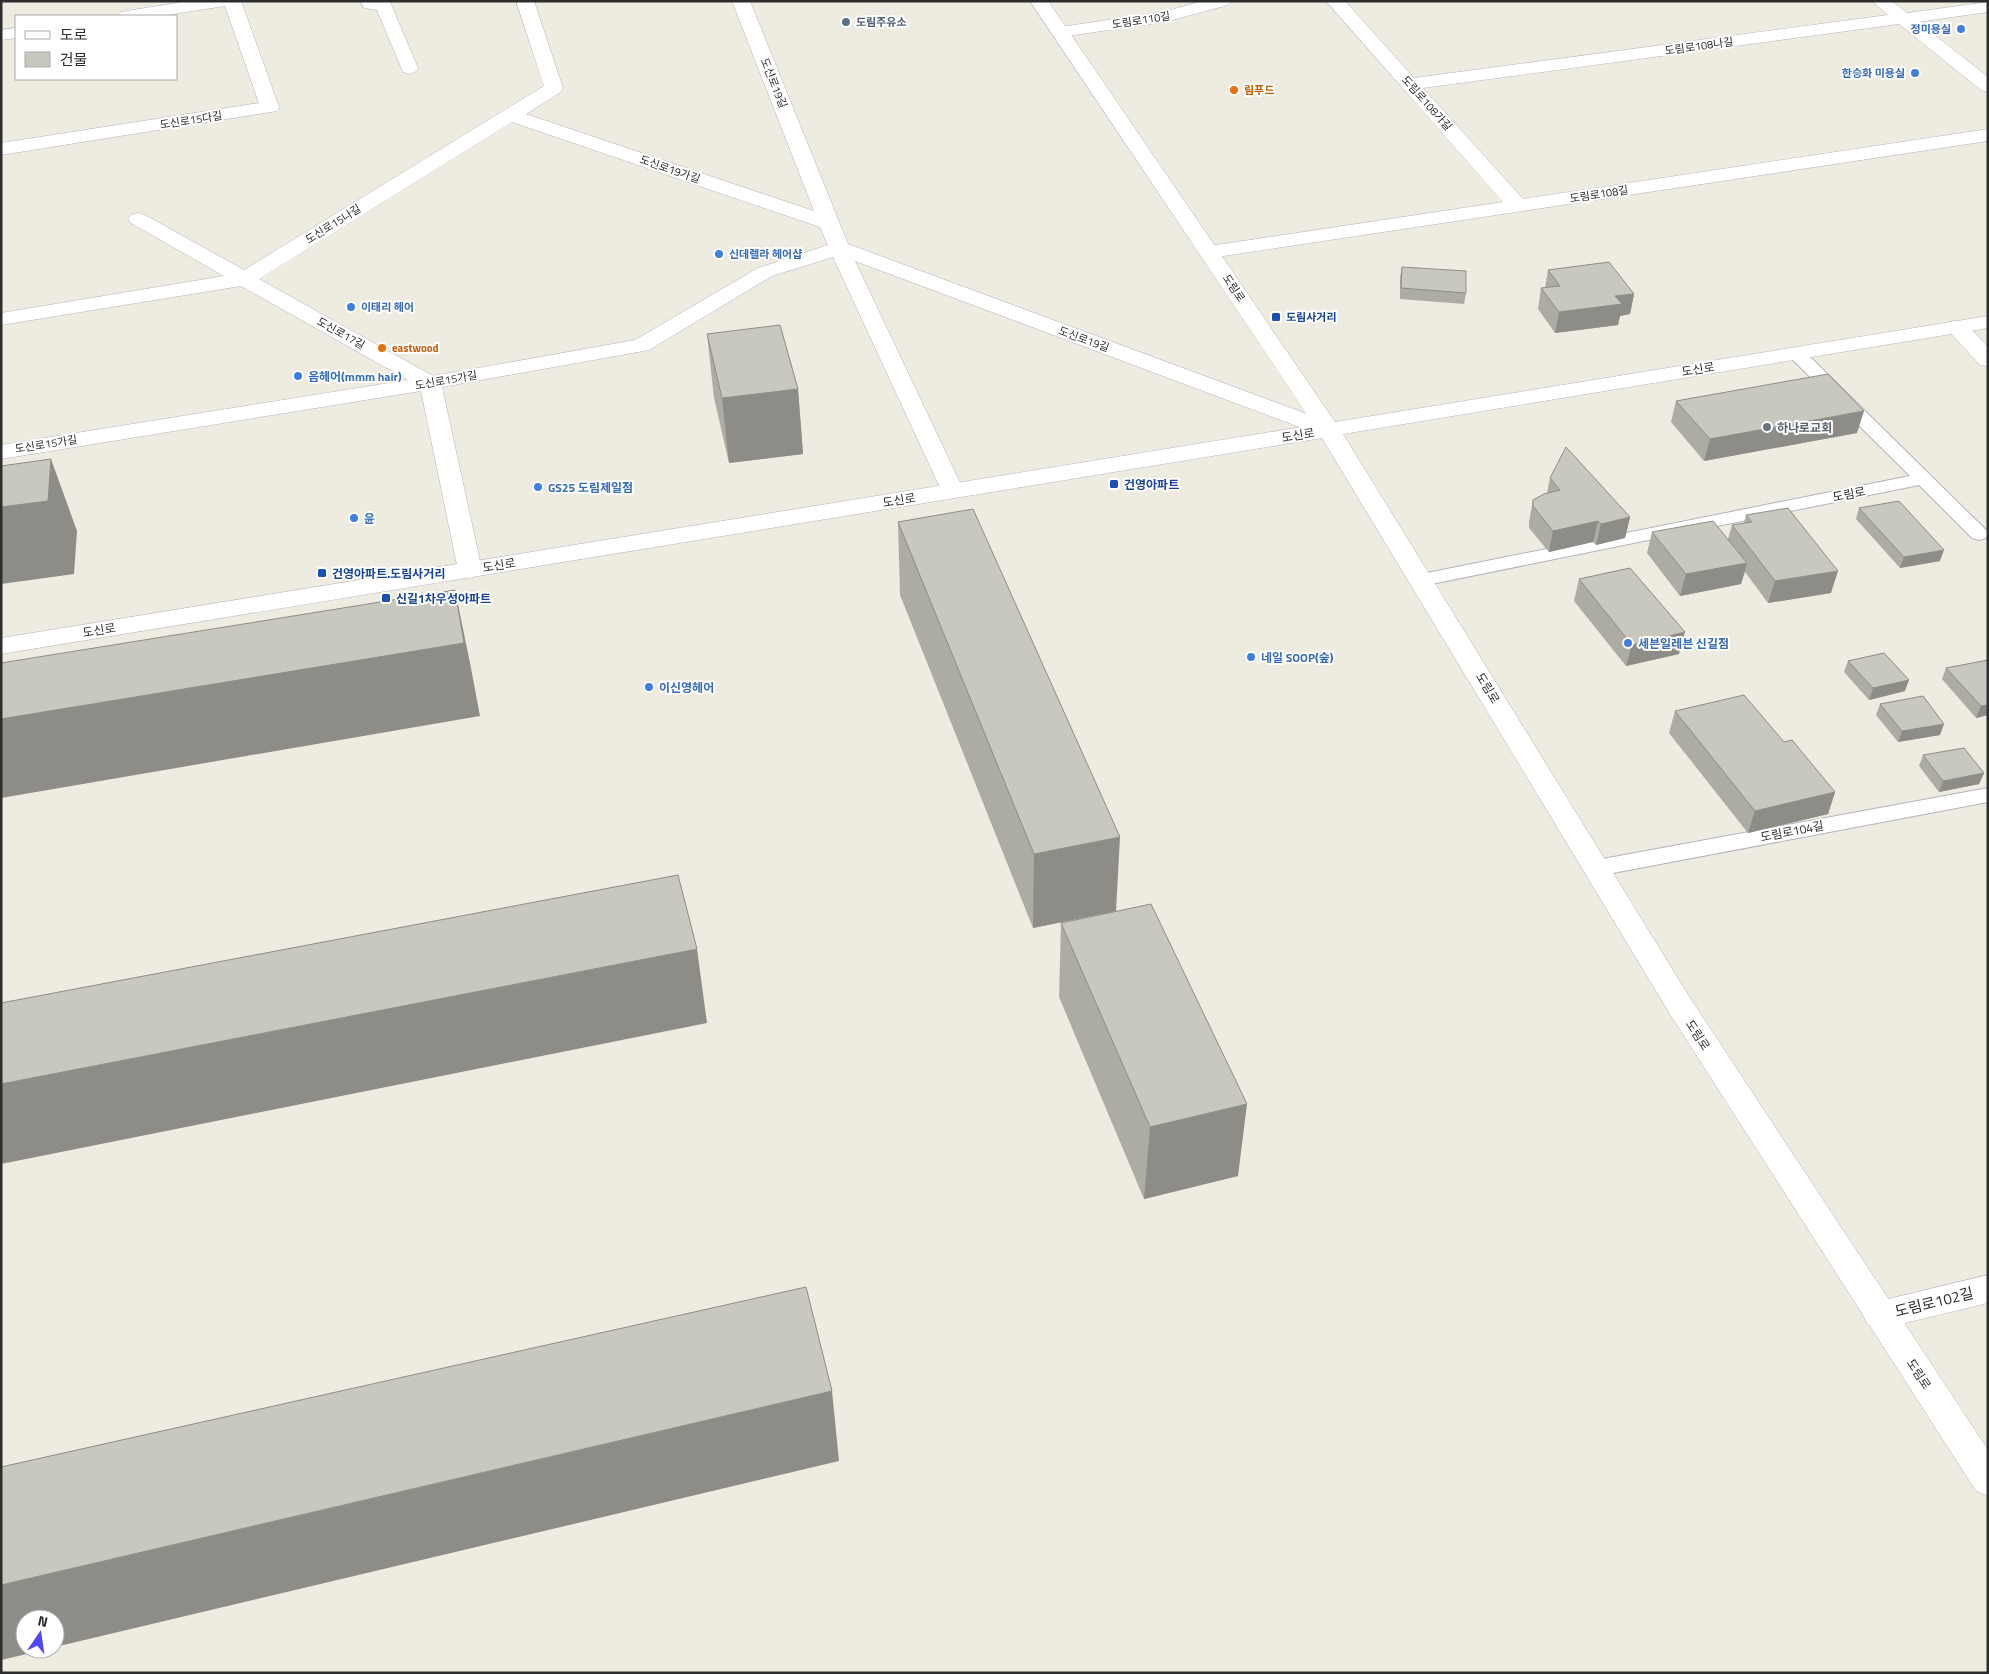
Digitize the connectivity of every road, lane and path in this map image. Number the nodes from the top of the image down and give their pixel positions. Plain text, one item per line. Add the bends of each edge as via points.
1 (226, 1) edge
2 (232, 1) edge
3 (369, 1) edge
4 (525, 1) edge
5 (741, 1) edge
6 (1039, 1) edge
7 (1222, 1) edge
8 (1335, 1) edge
9 (1881, 1) edge
10 (1982, 5) edge
11 (133, 15) edge
12 (1903, 18) junction
13 (1060, 32) junction
14 (15, 33) edge
15 (1, 35) edge
16 (409, 68) dead end
17 (1410, 84) junction
18 (1988, 86) edge
19 (511, 115) junction
20 (1988, 135) edge
21 (1, 149) edge
22 (1518, 206) junction
23 (138, 219) dead end
24 (829, 223) junction
25 (839, 248) junction
26 (1210, 252) junction
27 (244, 279) junction
28 (1, 319) edge
29 (1988, 322) edge
30 (1956, 327) junction
31 (1796, 353) junction
32 (1988, 360) edge
33 (430, 383) junction
34 (1330, 430) junction
35 (1, 452) edge
36 (1923, 479) junction
37 (952, 491) junction
38 (1979, 534) dead end
39 (470, 570) junction
40 (1422, 580) junction
41 (1, 646) edge
42 (1988, 795) edge
43 (1597, 868) junction
44 (1988, 1289) edge
45 (1880, 1315) junction
46 (1988, 1480) edge

1 - 11 street
2 - 21 street, 도신로15다길 via 270,107
3 - 16 street via 370,4 384,6
4 - 19 street, 도신로15나길 via 554,88
5 - 24 street, 도신로19길
6 - 13 street, 도림로
7 - 13 street, 도림로110길 via 1165,17
8 - 17 street, 도림로108가길
9 - 12 street
10 - 12 street, 도림로108나길
12 - 17 street, 도림로108나길
12 - 18 street
13 - 26 street, 도림로
14 - 15 street
17 - 22 street, 도림로108가길
19 - 24 street, 도신로19가길
19 - 27 street, 도신로15나길
20 - 22 street, 도림로108길
22 - 26 street, 도림로108길
23 - 27 street, 도신로17길
24 - 25 street, 도신로19길
25 - 33 street, 도신로15가길 via 765,272 641,345
25 - 34 street, 도신로19길
25 - 37 street, 도신로19길
26 - 34 street, 도림로
27 - 28 street, 도신로15나길
27 - 33 street, 도신로17길
29 - 30 street, 도신로
30 - 31 street, 도신로
30 - 32 street
31 - 34 street, 도신로
31 - 36 lane
33 - 35 street, 도신로15가길
33 - 39 street
34 - 37 street, 도신로
34 - 40 street, 도림로
36 - 38 lane
36 - 40 lane, 도림로
37 - 39 street, 도신로
39 - 41 street, 도신로
40 - 43 street, 도림로
42 - 43 lane, 도림로104길
43 - 45 street, 도림로 via 1680,1006
44 - 45 street, 도림로102길
45 - 46 street, 도림로

